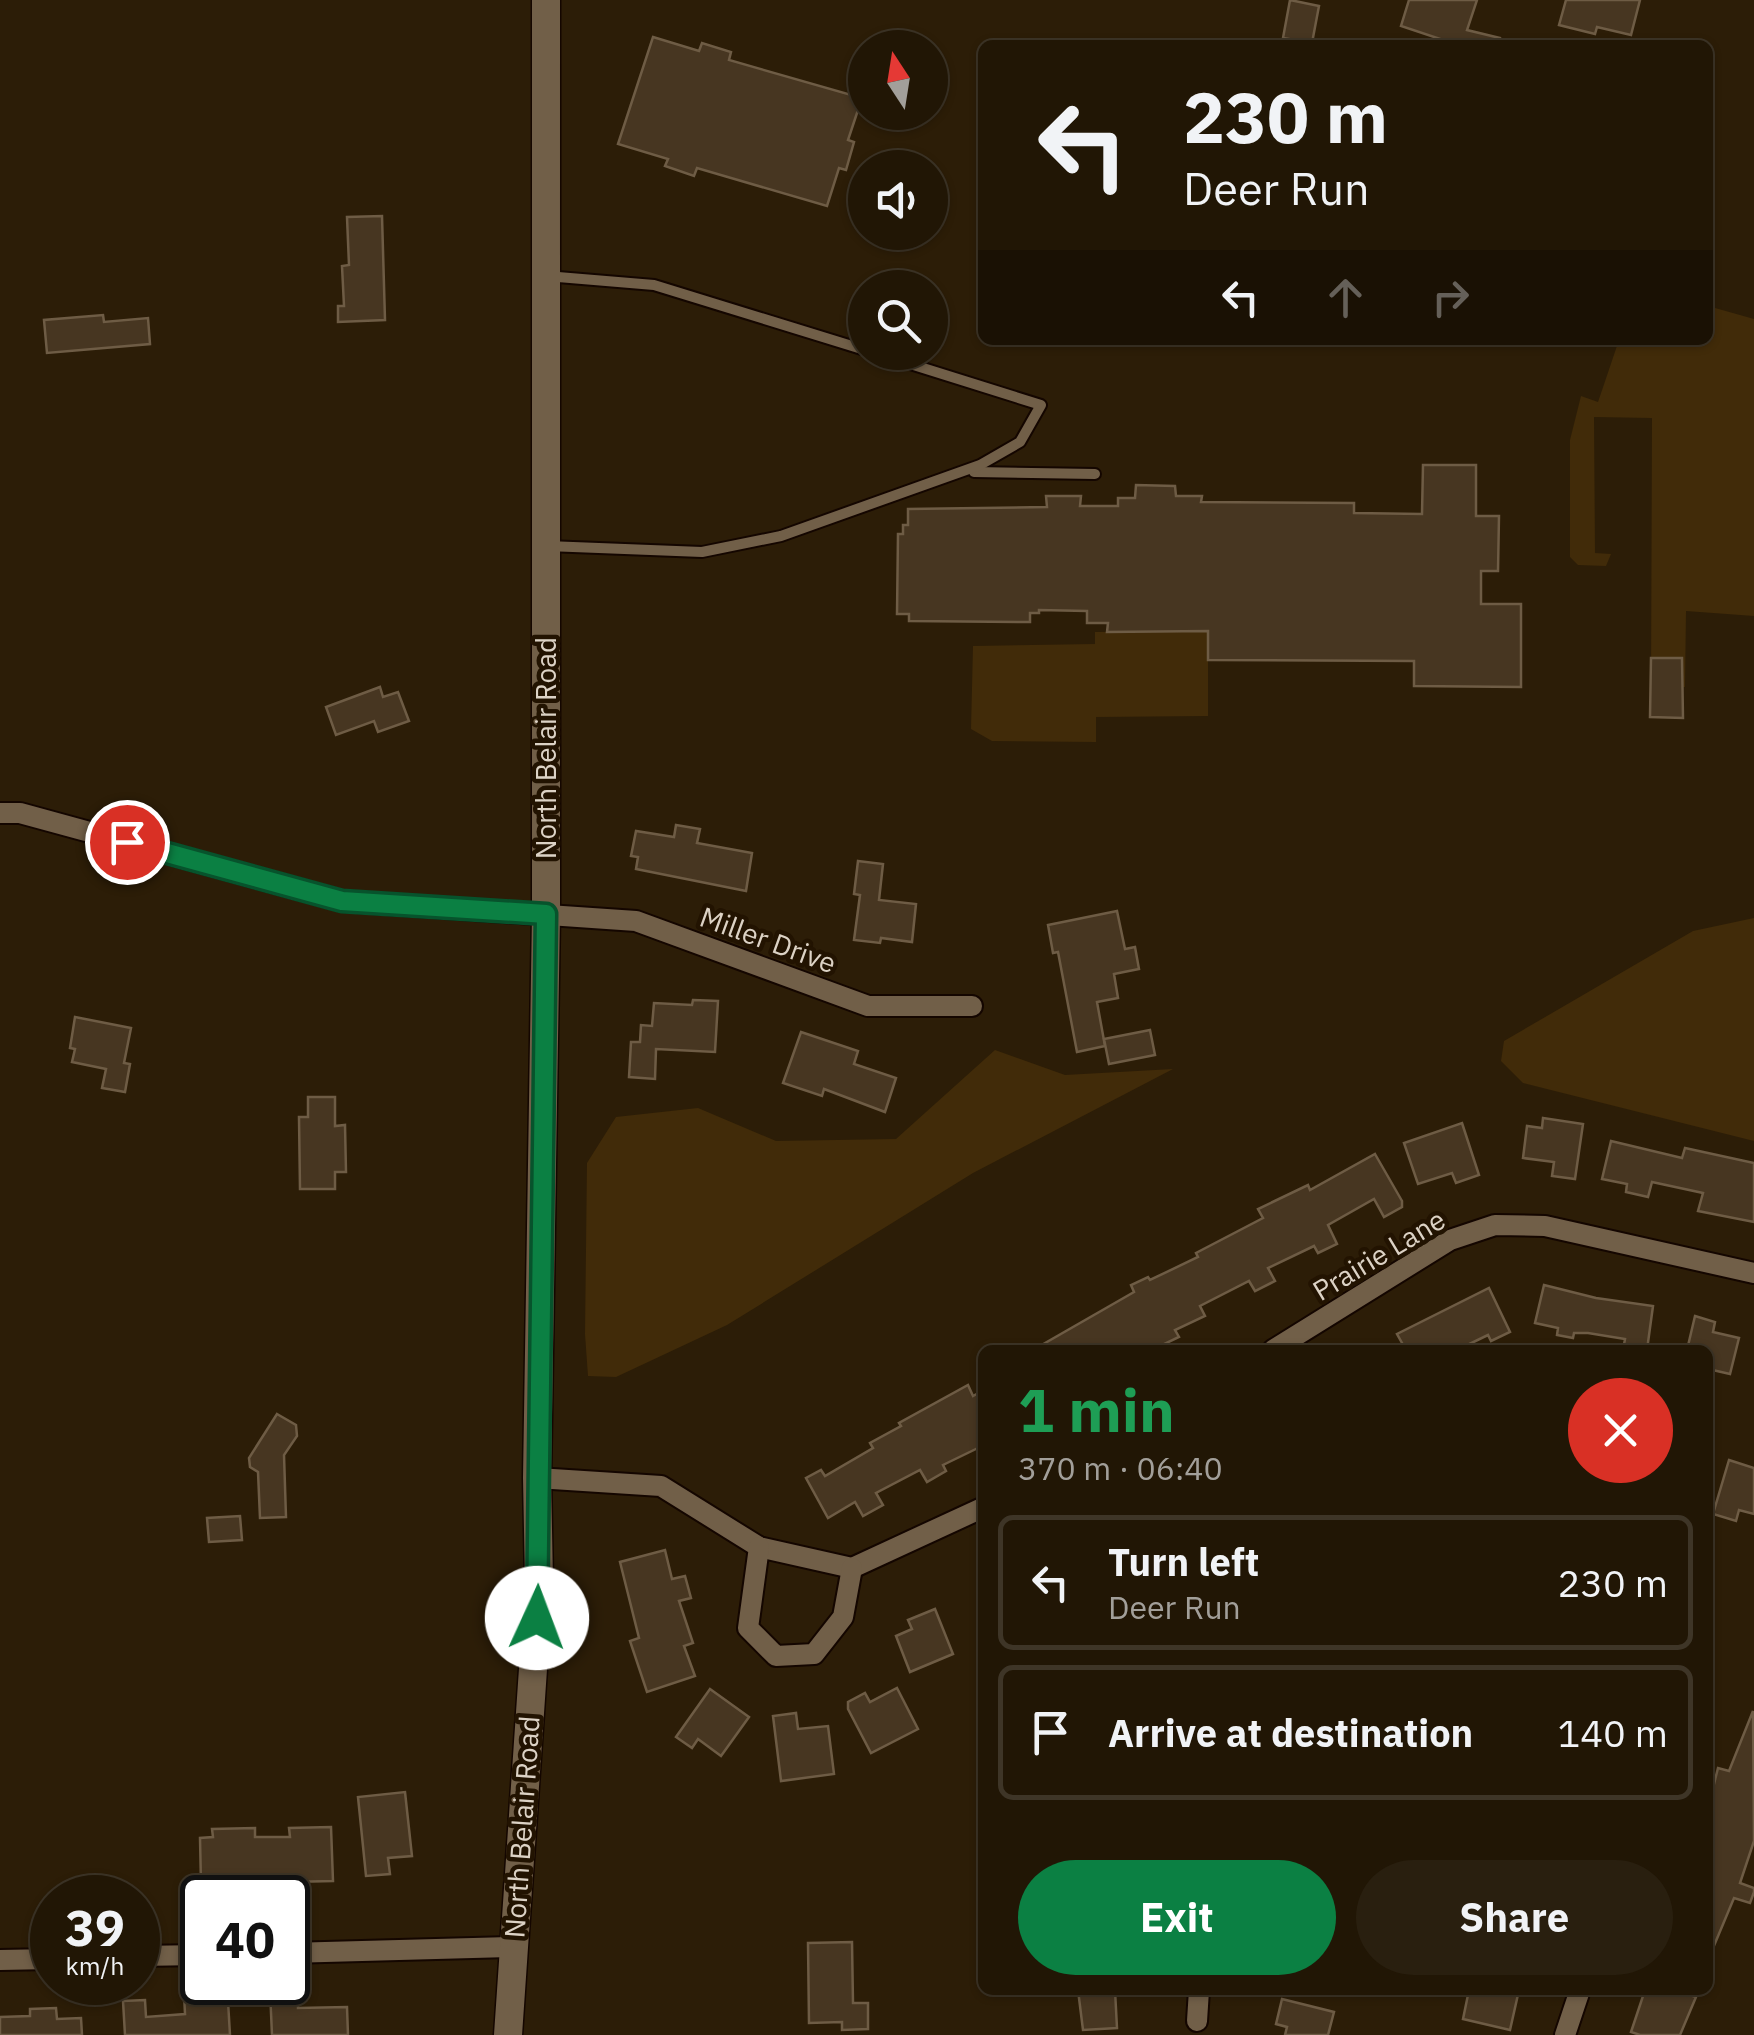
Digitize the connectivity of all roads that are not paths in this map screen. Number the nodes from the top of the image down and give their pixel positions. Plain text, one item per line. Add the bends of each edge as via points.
1 (546, 0) edge
2 (546, 276) junction
3 (848, 345) edge
4 (929, 370) edge
5 (962, 472) junction
6 (1095, 474) dead end
7 (546, 546) junction
8 (0, 813) edge
9 (546, 914) junction
10 (972, 1006) dead end
11 (1754, 1273) edge
12 (1306, 1342) edge
13 (537, 1478) junction
14 (978, 1510) edge
15 (759, 1546) junction
16 (852, 1568) junction
17 (513, 1947) junction
18 (310, 1952) edge
19 (30, 1959) edge
20 (0, 1960) edge
21 (1199, 1995) edge
22 (1578, 1995) edge
23 (1198, 2022) dead end
24 (508, 2035) edge
25 (1565, 2035) edge

1 - 2 street, North Belair Road
2 - 3 lane via 654,285
2 - 7 street, North Belair Road
4 - 5 lane via 1042,405 1020,442
5 - 6 lane
5 - 7 lane via 737,546 702,552
7 - 9 street, North Belair Road
8 - 9 street, Miller Drive via 342,901
9 - 10 street, Miller Drive via 636,920 868,1006
9 - 13 street, North Belair Road
11 - 12 street, Prairie Lane via 1545,1226 1495,1225 1450,1240
13 - 15 street via 661,1486
13 - 17 street, North Belair Road via 540,1581
14 - 16 street
15 - 16 street
15 - 16 street via 748,1628 776,1656 814,1654 844,1617
17 - 18 street
17 - 24 street, North Belair Road
19 - 20 street
21 - 23 street
22 - 25 street

